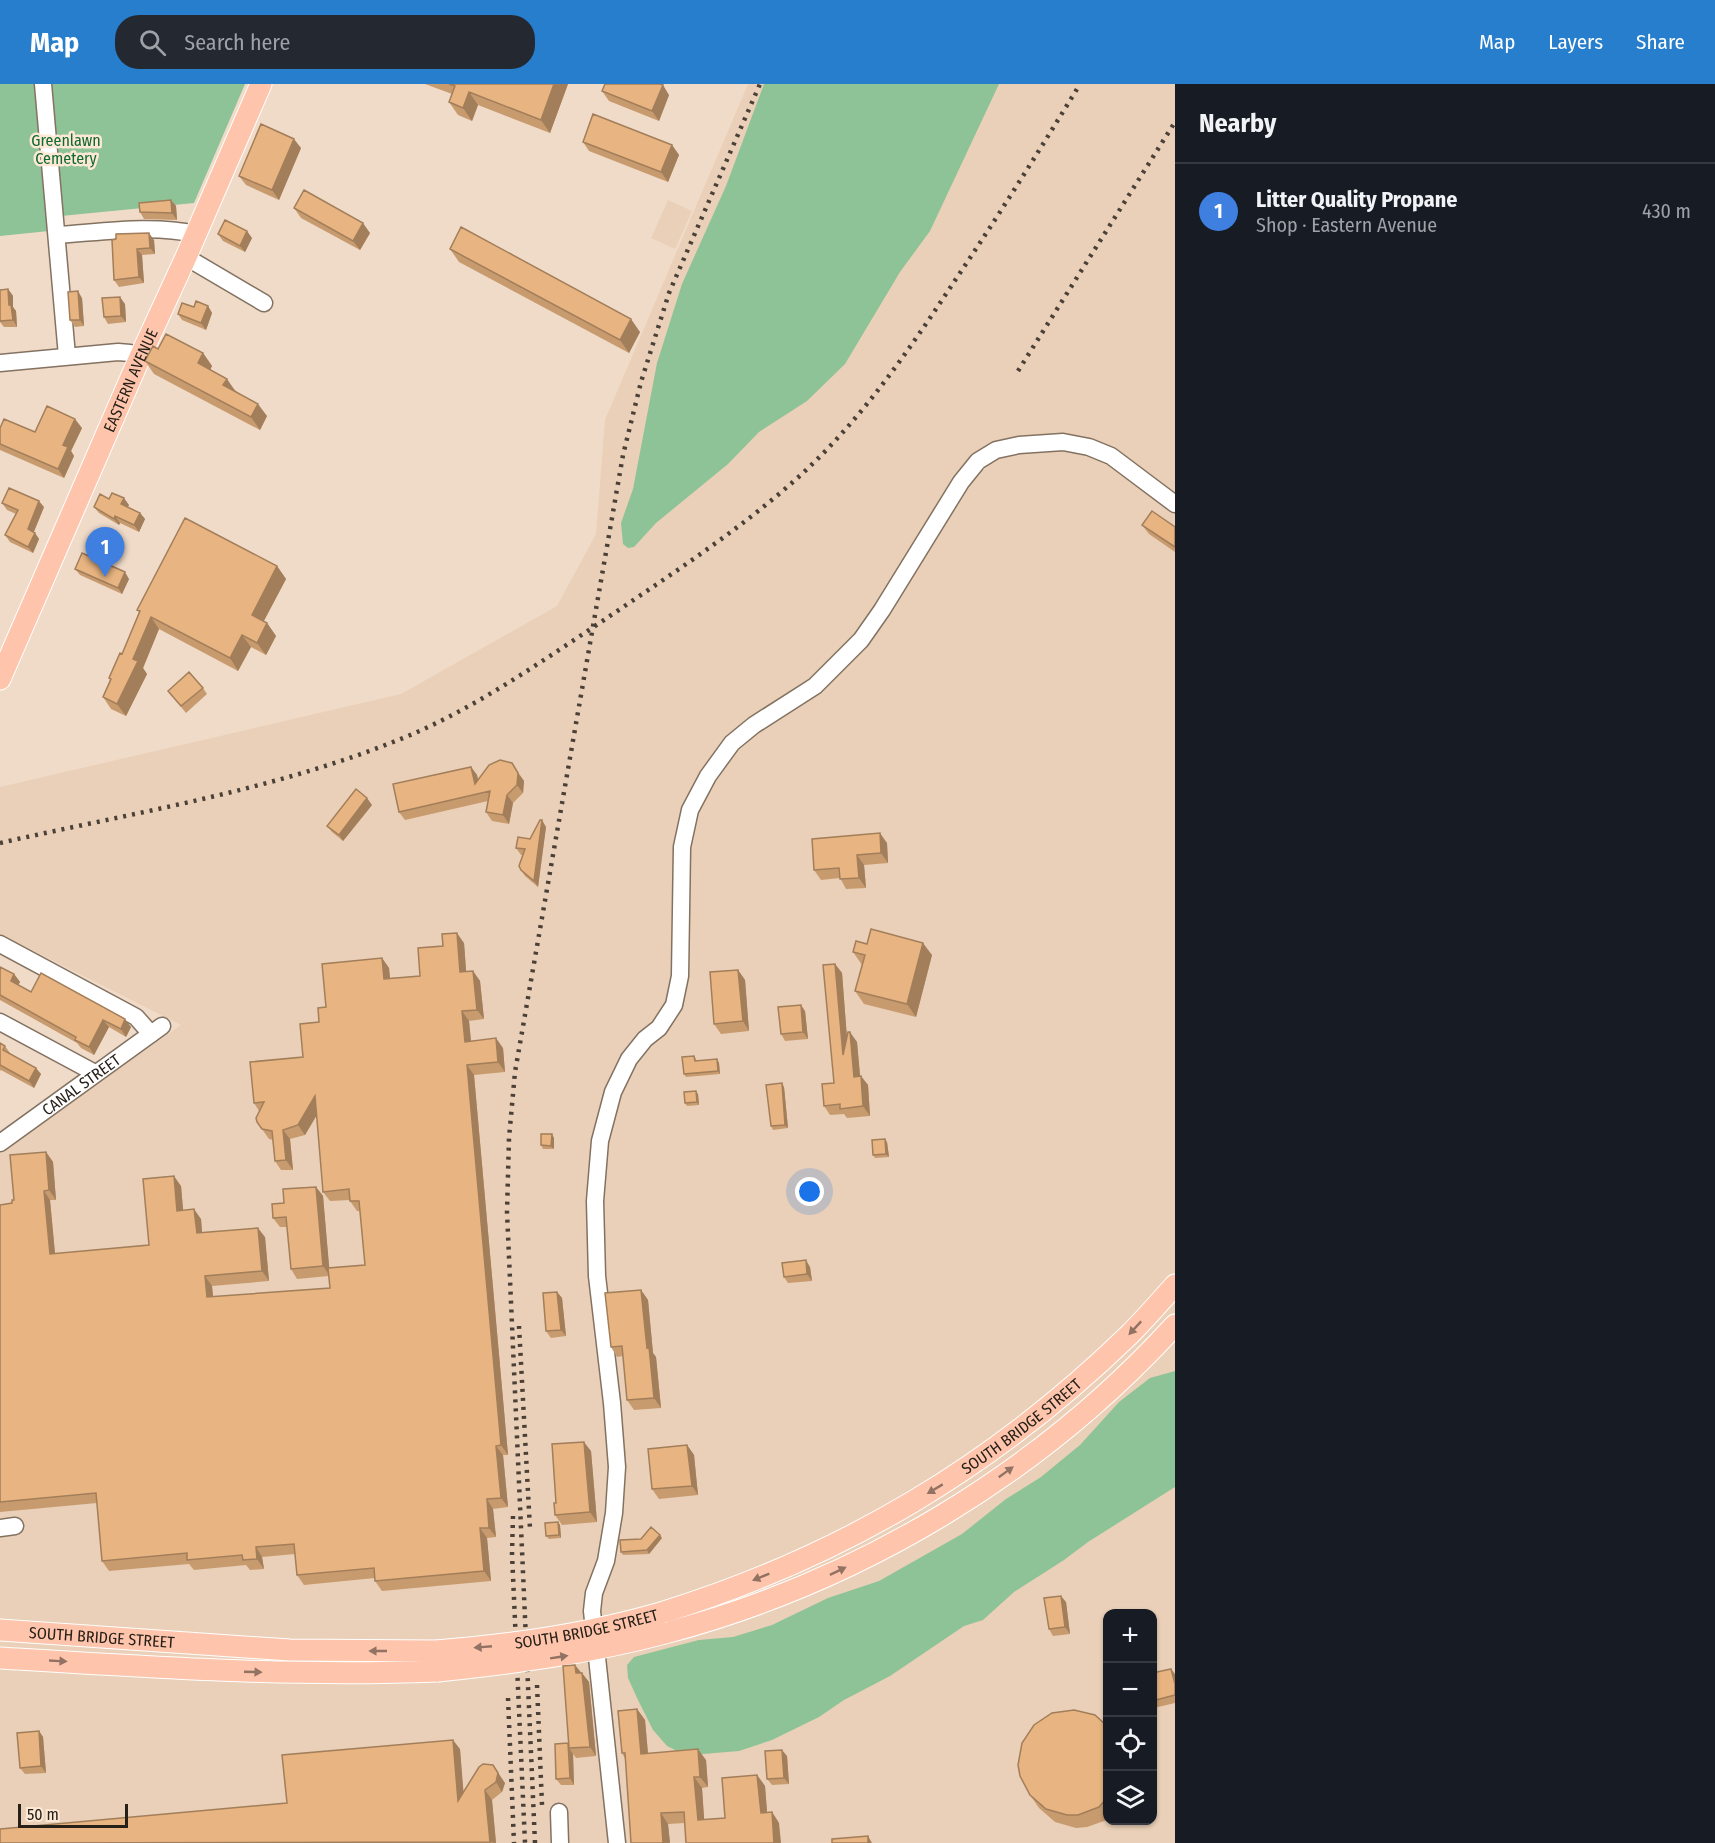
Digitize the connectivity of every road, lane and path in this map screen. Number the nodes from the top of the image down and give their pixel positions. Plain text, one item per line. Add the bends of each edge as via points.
1 (43, 84) edge
2 (261, 84) edge
3 (196, 234) junction
4 (57, 235) junction
5 (186, 257) junction
6 (264, 303) dead end
7 (67, 356) junction
8 (140, 357) junction
9 (0, 368) edge
10 (1175, 504) edge
11 (0, 679) edge
12 (0, 944) edge
13 (0, 1022) edge
14 (95, 1073) junction
15 (0, 1143) edge
16 (1175, 1285) edge
17 (1175, 1325) edge
18 (664, 1623) junction
19 (0, 1630) edge
20 (0, 1658) edge
21 (437, 1661) junction
22 (559, 1812) dead end
23 (560, 1843) edge
24 (617, 1843) edge

1 - 4 street
2 - 3 main road, EASTERN AVENUE
3 - 4 street via 153,229
3 - 5 main road, EASTERN AVENUE
4 - 7 street
5 - 6 street
5 - 8 main road, EASTERN AVENUE
7 - 8 street via 118,352
7 - 9 street
8 - 11 main road, EASTERN AVENUE
10 - 24 street via 1111,456 1089,447 1063,442 1019,445 996,450 978,461 861,640 815,686 732,743 690,810 682,847 680,976 674,1005 659,1028 629,1059 613,1092 600,1141 595,1201 597,1276 617,1467 606,1561 592,1611
12 - 14 street, CANAL STREET via 156,1030
13 - 14 street
14 - 15 street, CANAL STREET
16 -> 18 main road, SOUTH BRIDGE STREET via 1130,1333 1046,1410 939,1487 818,1553 704,1600
18 -> 17 main road, SOUTH BRIDGE STREET via 705,1623 823,1578 956,1508 1095,1404
18 - 21 main road, SOUTH BRIDGE STREET, bridge via 624,1624 496,1646
21 -> 19 main road, SOUTH BRIDGE STREET
20 -> 21 main road, SOUTH BRIDGE STREET via 261,1672 373,1673
22 - 23 street

